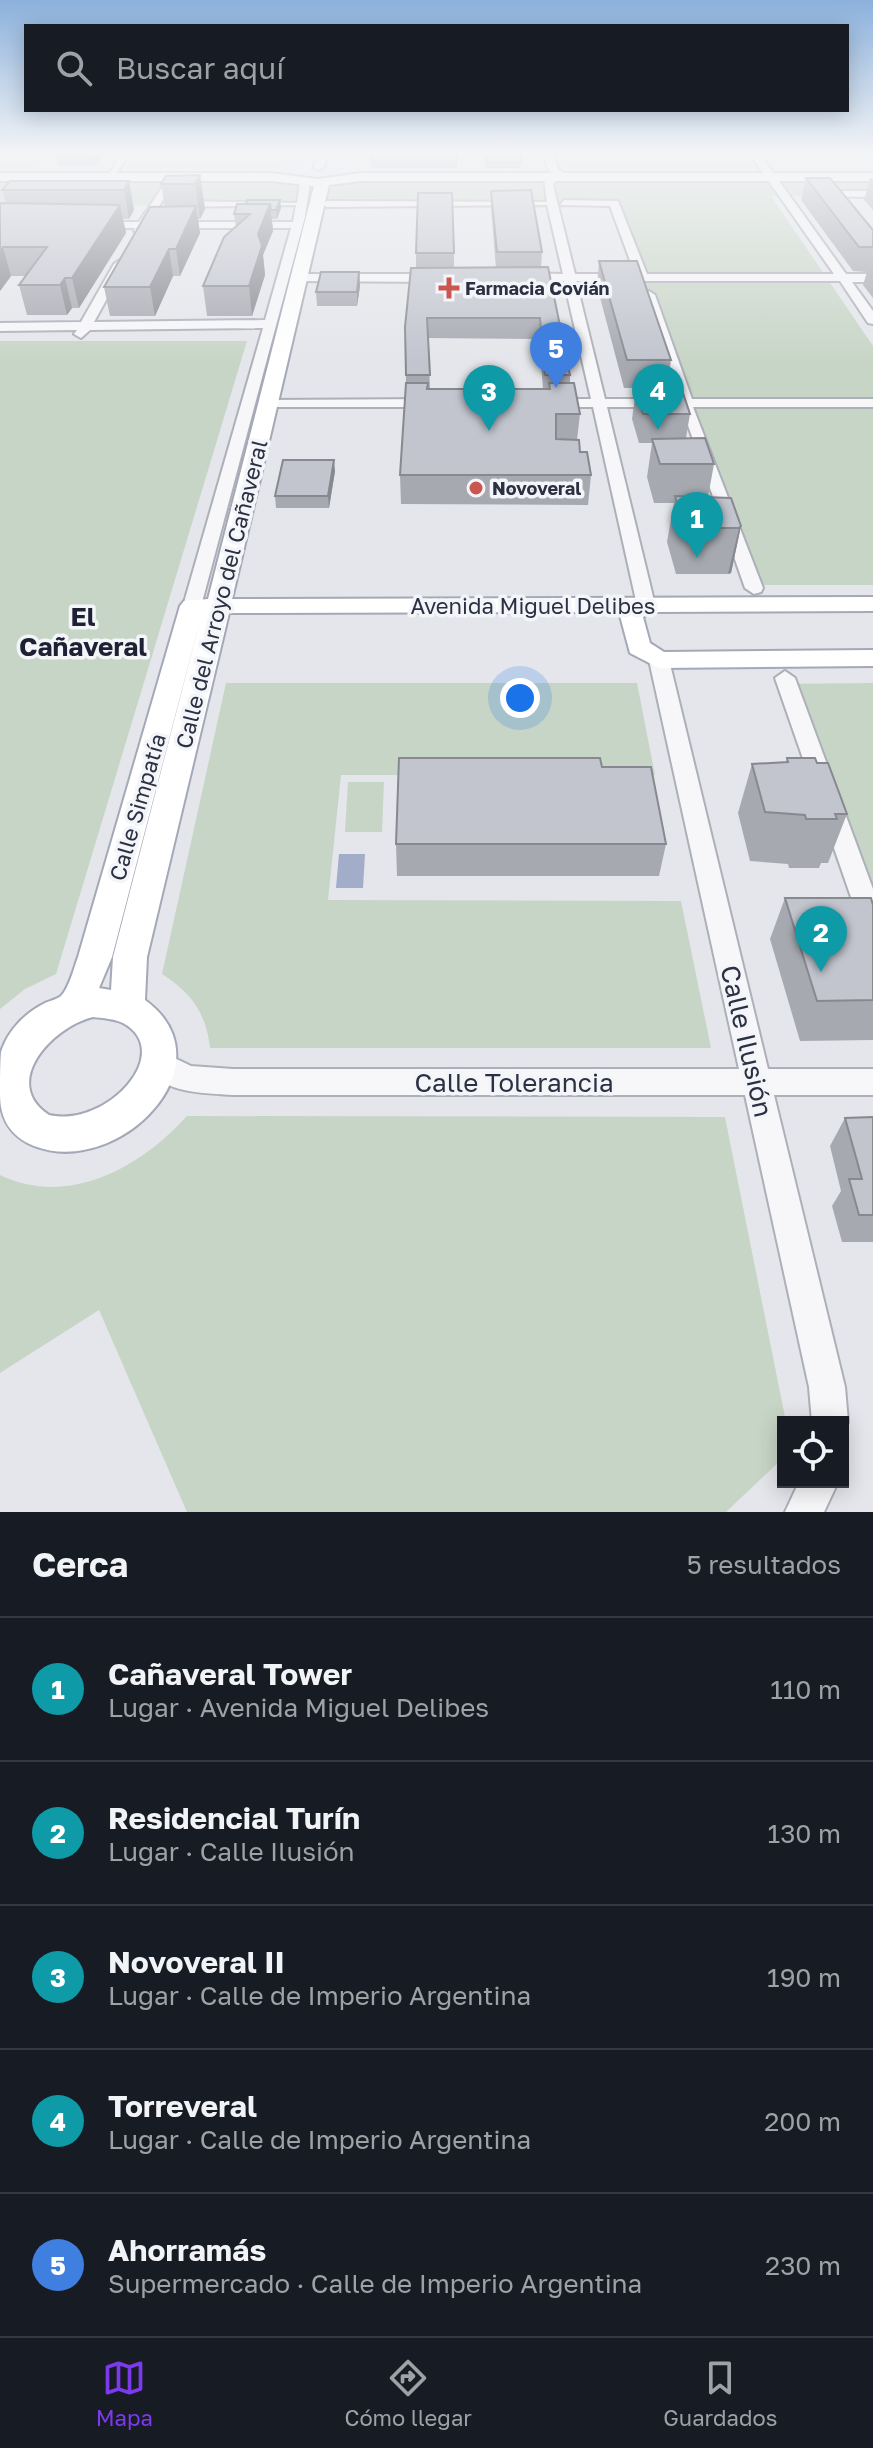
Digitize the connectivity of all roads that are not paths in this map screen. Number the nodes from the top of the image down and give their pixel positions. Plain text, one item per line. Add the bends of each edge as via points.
1 (311, 224) edge
2 (557, 224) edge
3 (622, 224) edge
4 (804, 224) edge
5 (87, 225) edge
6 (142, 225) junction
7 (297, 225) joint
8 (510, 277) edge
9 (842, 277) junction
10 (298, 278) junction
11 (449, 278) edge
12 (569, 278) junction
13 (873, 278) edge
14 (873, 320) edge
15 (0, 327) edge
16 (83, 330) junction
17 (269, 330) junction
18 (0, 334) edge
19 (441, 403) edge
20 (533, 403) edge
21 (599, 403) junction
22 (873, 403) edge
23 (269, 404) junction
24 (754, 588) dead end
25 (873, 604) edge
26 (646, 605) junction
27 (205, 606) junction
28 (873, 658) edge
29 (659, 660) junction
30 (785, 678) dead end
31 (873, 923) edge
32 (74, 1006) junction
33 (127, 1006) junction
34 (160, 1064) junction
35 (756, 1082) junction
36 (873, 1082) edge
37 (4, 1083) edge
38 (14, 1129) edge
39 (829, 1416) edge
40 (816, 1488) edge
41 (804, 1512) edge

1 - 10 main road, Calle del Arroyo del Cañaveral
2 - 12 street
3 - 24 street
4 - 9 street
5 - 6 street
6 - 7 street
6 - 16 street
7 - 17 street, Calle del Arroyo del Cañaveral
8 - 12 street
9 - 12 street
9 - 13 street
9 - 14 street
10 - 11 street
10 - 23 main road, Calle del Arroyo del Cañaveral
12 - 21 street
15 - 16 street
16 - 17 street
16 - 18 street
17 - 27 street, Calle del Arroyo del Cañaveral
19 - 23 street
20 - 21 street
21 - 22 street
21 - 26 street
23 - 27 main road, Calle del Arroyo del Cañaveral
25 - 26 main road, Avenida Miguel Delibes
26 - 27 main road, Avenida Miguel Delibes
26 - 29 main road via 630,614 639,647
27 - 32 main road, Calle Simpatía via 95,957
27 - 33 main road, Calle del Arroyo del Cañaveral via 130,957
28 - 29 main road
29 - 35 street, Calle Ilusión
30 - 31 street
32 - 33 main road
32 - 37 main road via 29,1035
33 - 34 main road via 157,1035
34 - 35 street, Calle Tolerancia via 187,1079 233,1082
34 - 38 main road via 132,1109 98,1130 61,1135
35 - 36 street, Calle Tolerancia
35 - 39 street, Calle Ilusión
37 - 38 main road via 13,1105
40 - 41 street

